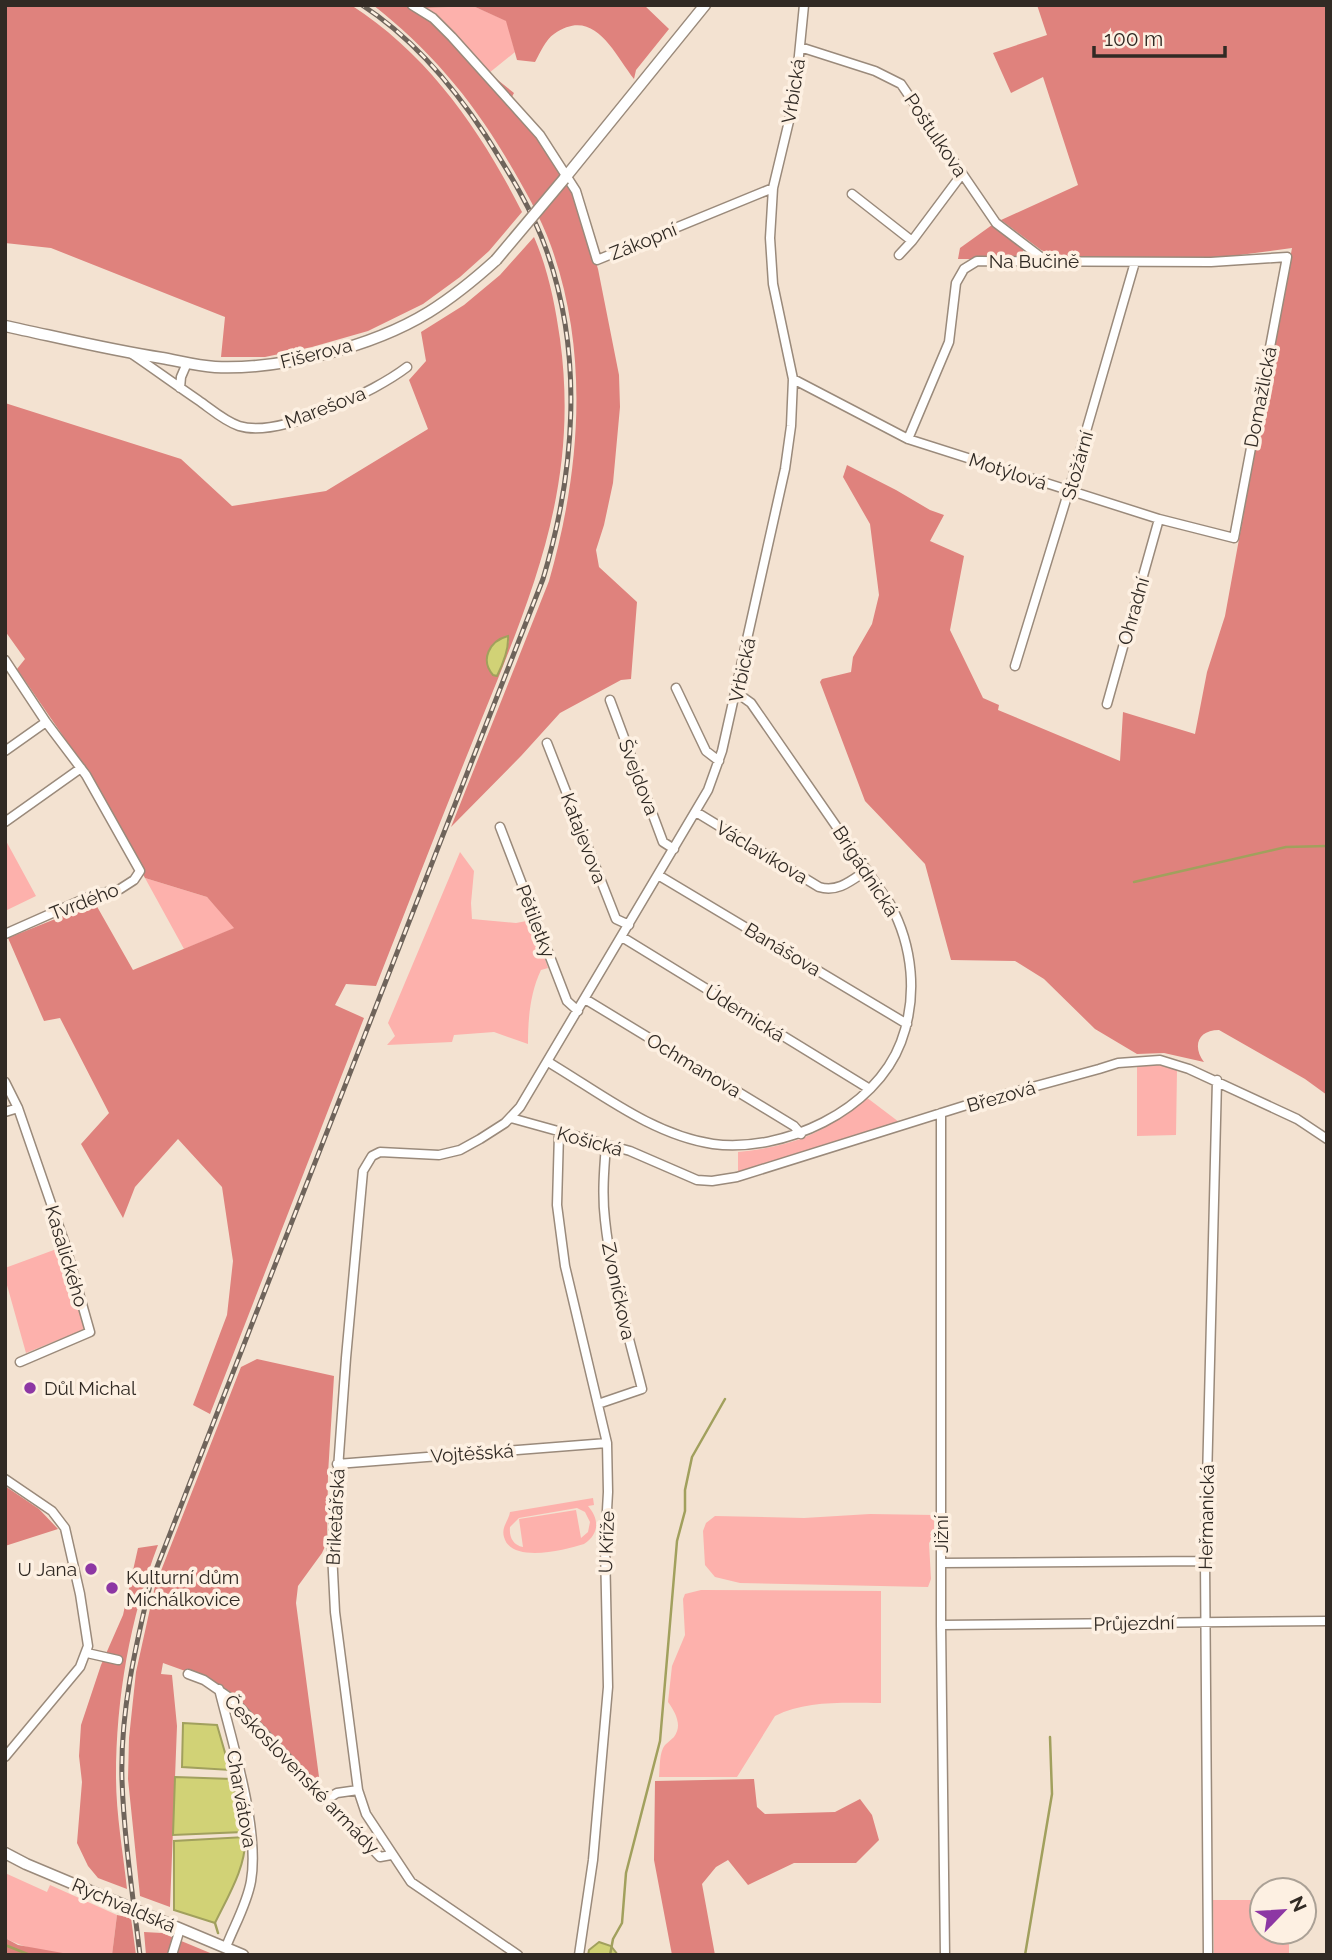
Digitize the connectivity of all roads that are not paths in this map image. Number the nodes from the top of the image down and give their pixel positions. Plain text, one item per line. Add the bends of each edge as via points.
1 (412, 5) edge
2 (705, 5) edge
3 (804, 5) edge
4 (800, 47) junction
5 (962, 174) junction
6 (566, 177) junction
7 (773, 188) junction
8 (852, 194) dead end
9 (912, 241) junction
10 (900, 255) dead end
11 (1287, 257) joint
12 (1046, 261) junction
13 (1135, 262) junction
14 (5, 326) edge
15 (132, 354) junction
16 (187, 363) junction
17 (407, 367) dead end
18 (793, 379) junction
19 (180, 388) junction
20 (908, 439) junction
21 (1069, 490) junction
22 (1159, 519) junction
23 (1234, 538) joint
24 (5, 660) edge
25 (1015, 666) dead end
26 (676, 688) dead end
27 (737, 693) junction
28 (610, 700) dead end
29 (1107, 704) dead end
30 (46, 722) junction
31 (547, 743) dead end
32 (5, 751) edge
33 (719, 761) junction
34 (81, 768) junction
35 (696, 812) junction
36 (5, 822) edge
37 (500, 827) dead end
38 (674, 849) junction
39 (867, 870) junction
40 (658, 875) junction
41 (629, 925) junction
42 (5, 933) edge
43 (622, 937) junction
44 (585, 999) junction
45 (578, 1011) junction
46 (907, 1024) junction
47 (548, 1062) junction
48 (1217, 1080) junction
49 (5, 1082) edge
50 (868, 1088) junction
51 (18, 1108) junction
52 (5, 1112) edge
53 (941, 1113) junction
54 (511, 1118) junction
55 (559, 1133) junction
56 (801, 1134) junction
57 (1327, 1139) edge
58 (606, 1145) junction
59 (667, 1167) joint
60 (363, 1171) joint
61 (20, 1362) dead end
62 (598, 1404) junction
63 (607, 1443) junction
64 (337, 1464) junction
65 (5, 1479) edge
66 (1205, 1561) junction
67 (941, 1563) junction
68 (1327, 1621) edge
69 (1206, 1622) junction
70 (941, 1625) junction
71 (87, 1653) junction
72 (118, 1660) dead end
73 (188, 1674) dead end
74 (219, 1689) junction
75 (5, 1757) edge
76 (358, 1790) junction
77 (327, 1799) junction
78 (5, 1853) edge
79 (391, 1855) junction
80 (180, 1929) junction
81 (226, 1947) junction
82 (172, 1955) edge
83 (243, 1955) edge
84 (518, 1955) edge
85 (579, 1955) edge
86 (945, 1955) edge
87 (1208, 1955) edge

1 - 6 street via 452,37 540,135
2 - 6 street, Fišerova
3 - 4 street, Vrbická
4 - 5 street, Poštulkova via 901,84
4 - 7 street, Vrbická via 795,96
5 - 9 street
5 - 12 street, Poštulkova via 996,223
6 - 7 street, Zákopní via 576,191 597,260
6 - 16 street, Fišerova, bridge via 496,260 427,313 352,346 301,361 256,367
7 - 18 street, Vrbická via 773,284
8 - 9 street
9 - 10 street
11 - 13 street, Na Bučině
11 - 23 street, Domažlická
12 - 13 street, Na Bučině
12 - 20 street, Na Bučině via 977,261 964,269 956,283 949,342
13 - 21 street, Stožární
14 - 15 street, Fišerova
15 - 16 street, Fišerova
15 - 19 street, Marešova
16 - 19 street
17 - 19 street, Marešova via 389,381 316,414 257,428 240,426
18 - 20 street, Motýlová
18 - 27 street, Vrbická via 786,469
20 - 21 street, Motýlová
21 - 22 street, Motýlová
21 - 25 street, Stožární
22 - 23 street, Motýlová
22 - 29 street, Ohradní
24 - 30 street
26 - 33 street via 706,751
27 - 33 street, Vrbická
27 - 39 street, Brigádnická via 751,703
28 - 38 street, Švejdova via 663,842
30 - 32 street
30 - 34 street
31 - 41 street, Katajevova via 616,919
33 - 35 street, Vrbická
34 - 36 street
34 - 42 street, Tvrdého via 141,871 120,889 93,895
35 - 38 street, Vrbická
35 - 39 street, Václavíkova via 819,887 837,888
37 - 45 street, Pětiletky via 567,1001
38 - 40 street, Vrbická
39 - 46 street, Brigádnická via 898,918 904,939 912,988
40 - 41 street, Vrbická
40 - 46 street, Banášova
41 - 43 street, Vrbická
43 - 44 street, Vrbická
43 - 50 street, Údernická
44 - 45 street, Vrbická
44 - 56 street, Ochmanova
45 - 47 street, Vrbická
46 - 50 street, Brigádnická via 892,1060
47 - 54 street, Vrbická
47 - 56 street, Brigádnická via 675,1135 735,1145
48 - 53 street, Březová via 1160,1060 1118,1063
48 - 57 street, Březová
48 - 66 street, Heřmanická
49 - 51 street, Kasalického
50 - 56 street, Brigádnická via 840,1113
51 - 52 street
51 - 61 street, Kasalického via 90,1332
53 - 59 street, Březová via 737,1177 697,1180
53 - 67 street, Jižní
54 - 55 street, Košická
54 - 60 street, Vrbická via 449,1154 380,1152
55 - 58 street, Košická
55 - 62 street, U Kříže via 557,1205 563,1254
58 - 59 street, Košická
58 - 62 street, Zvoníčkova via 607,1240 642,1389
60 - 64 street, Briketářská
62 - 63 street, U Kříže
63 - 64 street, Vojtěšská
63 - 85 street, U Kříže via 608,1687 593,1860
64 - 76 street, Briketářská via 332,1583
65 - 71 street via 52,1511 65,1528 88,1638
66 - 67 street
66 - 69 street, Heřmanická
67 - 70 street, Jižní
68 - 69 street, Průjezdní
69 - 70 street, Průjezdní
69 - 87 street, Heřmanická
70 - 86 street, Jižní
71 - 72 street
71 - 75 street
73 - 74 street, Československé armády
74 - 77 street, Československé armády
74 - 81 street, Charvátova via 250,1820 253,1854 249,1891
76 - 77 street
76 - 79 street, Briketářská via 366,1814
77 - 79 street, Československé armády via 380,1857
78 - 80 street, Rychvaldská
79 - 84 street, Československé armády via 421,1891
80 - 81 street, Rychvaldská
80 - 82 street
81 - 83 street, Rychvaldská

